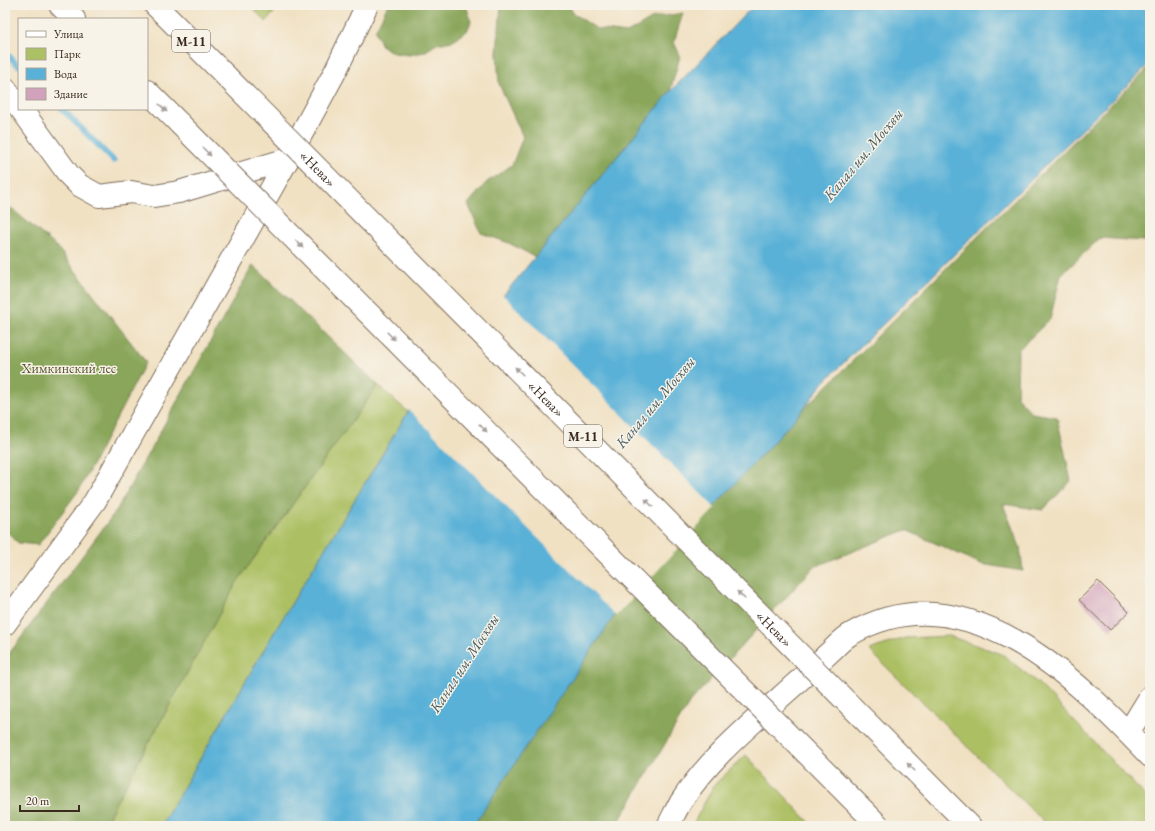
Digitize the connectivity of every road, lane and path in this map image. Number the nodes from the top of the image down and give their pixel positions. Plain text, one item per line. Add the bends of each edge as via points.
1 (60, 5) edge
2 (155, 5) edge
3 (367, 5) edge
4 (73, 18) edge
5 (5, 88) edge
6 (148, 92) edge
7 (18, 106) edge
8 (22, 110) edge
9 (288, 159) junction
10 (5, 624) edge
11 (1150, 697) edge
12 (1128, 733) junction
13 (1150, 756) edge
14 (668, 826) edge
15 (879, 826) edge
16 (970, 826) edge

1 - 4 main road
16 -> 2 main road, «Нева» / М-11, bridge
3 - 9 main road via 336,70
5 - 7 main road
6 -> 15 main road, bridge
8 - 9 main road via 69,175 79,185 99,196 131,192 154,196 179,192
9 - 10 main road via 95,501
11 - 12 main road
12 - 13 main road
12 - 14 main road via 1062,672 1023,645 984,625 950,615 916,613 888,617 850,634 748,727 713,762 683,799

